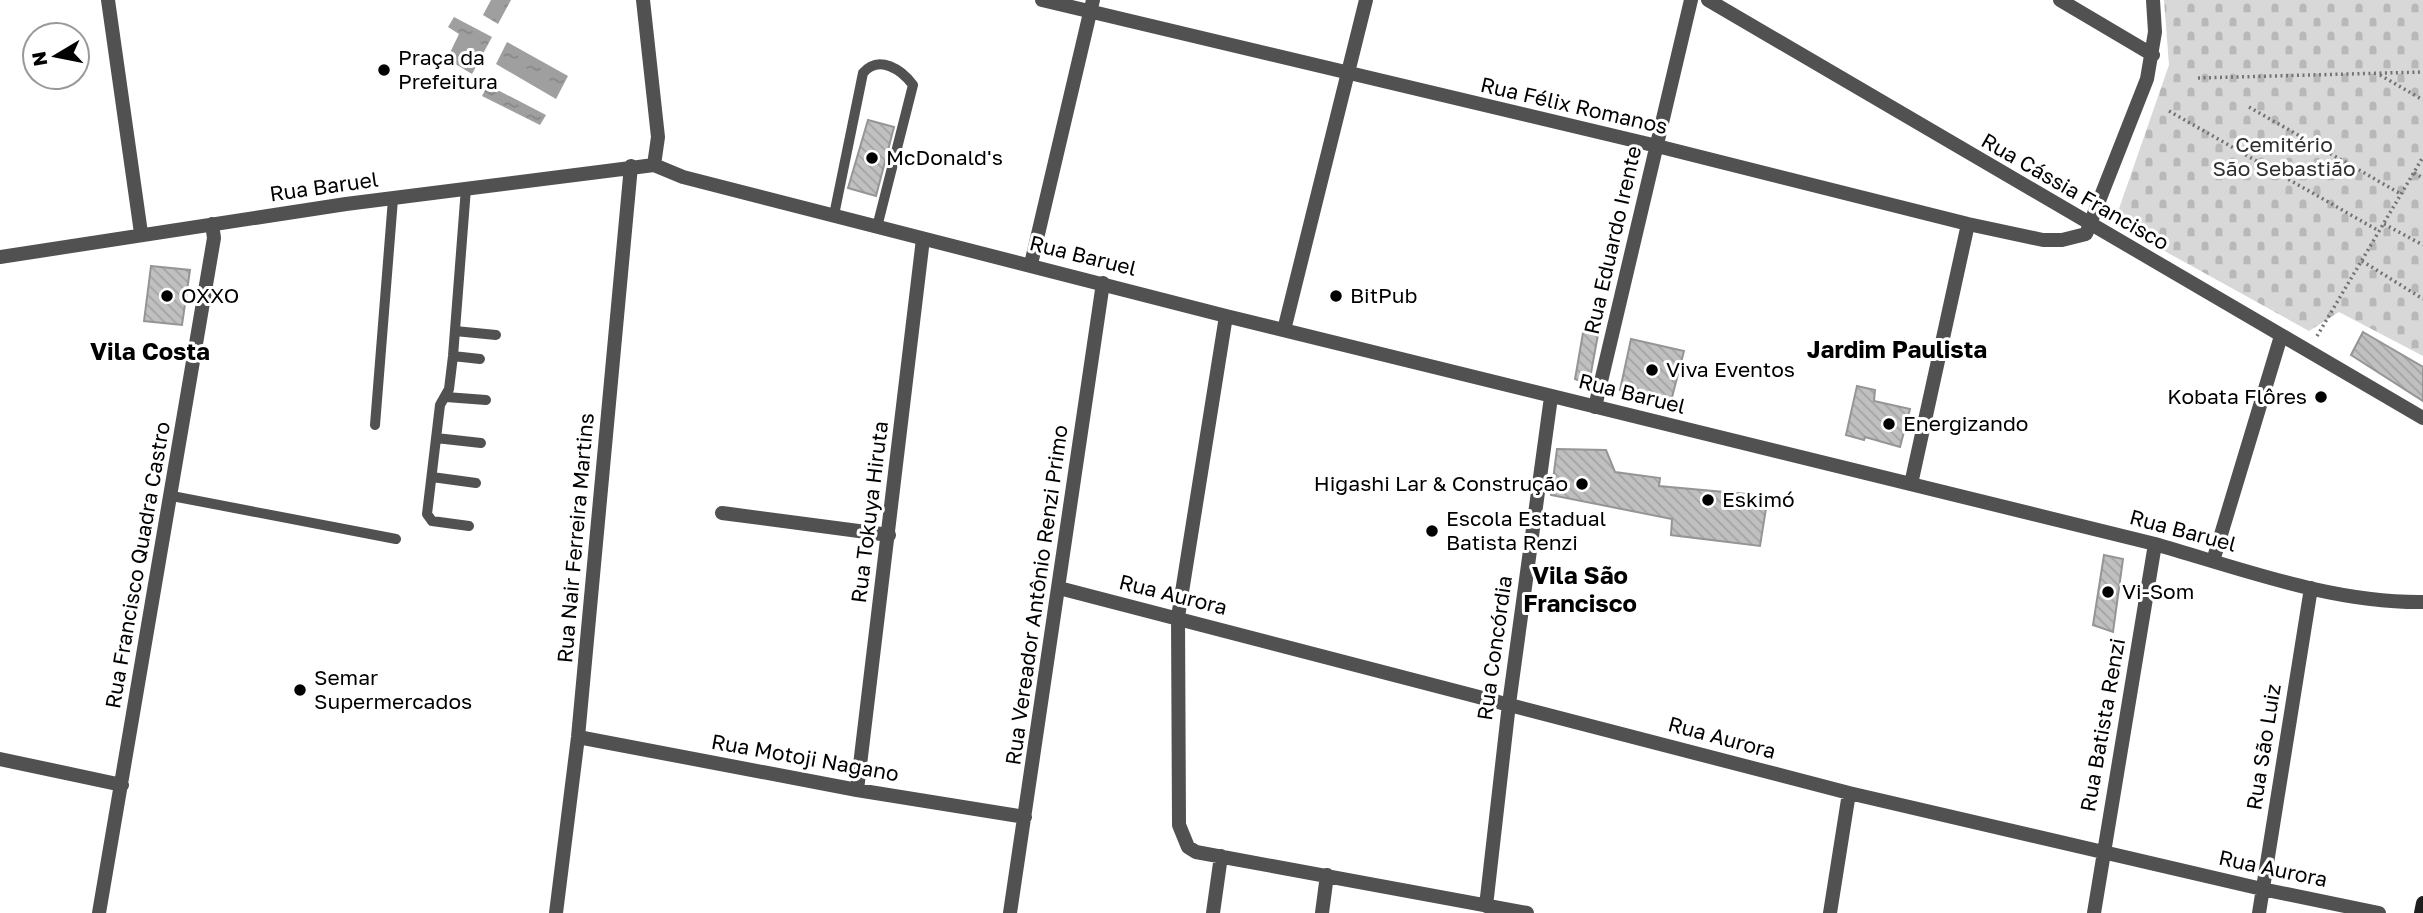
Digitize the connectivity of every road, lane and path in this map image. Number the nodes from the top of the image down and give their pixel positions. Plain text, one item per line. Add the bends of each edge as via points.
1 (108, 0) edge
2 (643, 0) edge
3 (1042, 0) edge
4 (1366, 0) edge
5 (1691, 0) edge
6 (1708, 0) edge
7 (2060, 0) edge
8 (2153, 0) edge
9 (1091, 6) edge
10 (2153, 55) junction
11 (2423, 72) edge
12 (2377, 73) junction
13 (1350, 76) junction
14 (2197, 78) dead end
15 (2423, 100) edge
16 (2249, 107) dead end
17 (2169, 111) dead end
18 (1657, 146) junction
19 (2423, 157) edge
20 (654, 165) junction
21 (631, 166) junction
22 (2414, 173) junction
23 (2423, 178) edge
24 (466, 188) junction
25 (2401, 194) junction
26 (393, 199) junction
27 (834, 215) junction
28 (2384, 223) junction
29 (212, 224) junction
30 (1968, 224) junction
31 (2090, 225) junction
32 (877, 227) junction
33 (2379, 231) junction
34 (141, 233) junction
35 (923, 239) junction
36 (2423, 245) edge
37 (0, 257) edge
38 (2362, 261) junction
39 (1031, 264) junction
40 (1103, 283) junction
41 (2423, 299) edge
42 (1226, 316) junction
43 (1284, 330) junction
44 (455, 331) junction
45 (496, 335) dead end
46 (2281, 336) junction
47 (2308, 352) junction
48 (453, 356) junction
49 (480, 359) dead end
50 (446, 397) junction
51 (1551, 397) junction
52 (486, 400) dead end
53 (1595, 407) junction
54 (2423, 418) edge
55 (375, 425) dead end
56 (436, 438) junction
57 (481, 443) dead end
58 (432, 477) junction
59 (476, 483) dead end
60 (1911, 484) junction
61 (172, 496) junction
62 (722, 513) dead end
63 (470, 526) dead end
64 (889, 535) junction
65 (396, 539) dead end
66 (2155, 544) junction
67 (2213, 561) junction
68 (1059, 588) junction
69 (2311, 588) junction
70 (2423, 602) edge
71 (1178, 617) junction
72 (1509, 704) junction
73 (578, 737) junction
74 (0, 759) edge
75 (122, 785) junction
76 (857, 790) junction
77 (1849, 793) junction
78 (1026, 817) junction
79 (2102, 853) junction
80 (1221, 856) junction
81 (1327, 875) junction
82 (2262, 889) junction
83 (2423, 903) edge
84 (1476, 907) edge
85 (99, 913) edge
86 (556, 913) edge
87 (1010, 913) edge
88 (1213, 913) edge
89 (1322, 913) edge
90 (1527, 913) edge
91 (1830, 913) edge
92 (2094, 913) edge
93 (2259, 913) edge
94 (2379, 913) edge
95 (2421, 913) edge

1 - 34 street
2 - 20 street via 658,137
3 - 9 street, Rua Félix Romanos
4 - 13 street
5 - 18 street, Rua Eduardo Irente
6 - 31 street, Rua Cássia Francisco
7 - 10 street
8 - 10 street
9 - 13 street, Rua Félix Romanos
9 - 39 street
10 - 31 street
11 - 12 path
12 - 14 path
12 - 15 path
13 - 18 street, Rua Félix Romanos
13 - 43 street
16 - 25 path
17 - 33 path
18 - 30 street, Rua Félix Romanos
18 - 53 street, Rua Eduardo Irente
19 - 22 path
20 - 21 street, Rua Baruel
20 - 27 street, Rua Baruel via 683,177
21 - 24 street, Rua Baruel
21 - 73 street, Rua Nair Ferreira Martins
22 - 23 path
22 - 25 path
24 - 26 street, Rua Baruel
24 - 44 lane
25 - 28 path
26 - 29 street, Rua Baruel
26 - 55 lane
27 - 32 street, Rua Baruel
27 - 32 lane via 863,73 869,66 886,65 905,74 913,86
28 - 33 path
28 - 36 path
29 - 34 street, Rua Baruel
29 - 61 street, Rua Francisco Quadra Castro via 214,238
30 - 31 street, Rua Félix Romanos via 2043,240 2086,234
30 - 60 street
31 - 46 street, Rua Cássia Francisco
32 - 35 street, Rua Baruel
33 - 38 path
34 - 37 street, Rua Baruel
35 - 39 street, Rua Baruel
35 - 64 street, Rua Tokuya Hiruta
38 - 41 path
38 - 47 path
39 - 40 street, Rua Baruel
40 - 42 street, Rua Baruel
40 - 68 street, Rua Vereador Antônio Renzi Primo
42 - 43 street, Rua Baruel
42 - 71 street
43 - 51 street, Rua Baruel
44 - 45 lane
44 - 48 lane
46 - 47 street, Rua Cássia Francisco
46 - 67 street
47 - 54 street, Rua Cássia Francisco
48 - 49 lane
48 - 50 lane
50 - 52 lane
50 - 56 lane via 440,405
51 - 53 street, Rua Baruel
51 - 72 street, Rua Concórdia
53 - 60 street, Rua Baruel
56 - 57 lane
56 - 58 lane
58 - 59 lane
58 - 63 lane via 428,518
60 - 66 street, Rua Baruel
61 - 65 lane
61 - 75 street, Rua Francisco Quadra Castro
62 - 64 street
64 - 76 street, Rua Tokuya Hiruta
66 - 67 street, Rua Baruel
66 - 79 street, Rua Batista Renzi
67 - 69 street, Rua Baruel
68 - 71 street, Rua Aurora
68 - 78 street, Rua Vereador Antônio Renzi Primo
69 - 70 street, Rua Baruel
69 - 82 street, Rua São Luiz
71 - 72 street, Rua Aurora
71 - 80 street via 1179,825 1188,847
72 - 77 street, Rua Aurora
72 - 84 street, Rua Concórdia
73 - 76 street, Rua Motoji Nagano
73 - 86 street, Rua Nair Ferreira Martins
74 - 75 street
75 - 85 street, Rua Francisco Quadra Castro
76 - 78 street, Rua Motoji Nagano
77 - 79 street, Rua Aurora
77 - 91 street
78 - 87 street, Rua Vereador Antônio Renzi Primo
79 - 82 street, Rua Aurora
79 - 92 street, Rua Batista Renzi
80 - 81 street
80 - 88 street
81 - 84 street
81 - 89 street
82 - 93 street, Rua São Luiz
82 - 94 street, Rua Aurora
83 - 95 main road
84 - 90 street

